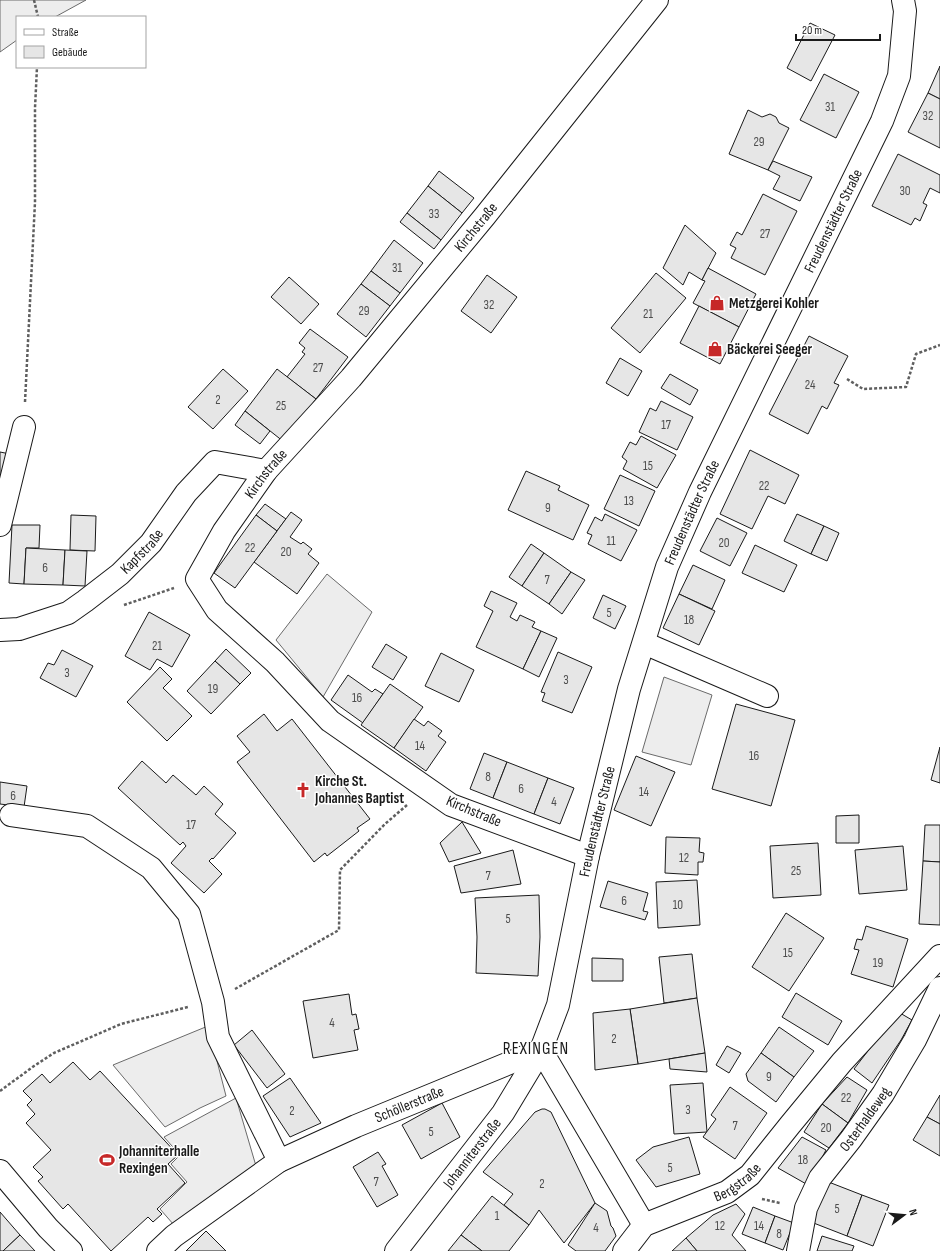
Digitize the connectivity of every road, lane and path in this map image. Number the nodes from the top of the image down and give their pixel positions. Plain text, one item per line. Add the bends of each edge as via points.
1 (34, 0) edge
2 (657, 0) edge
3 (903, 0) edge
4 (38, 16) edge
5 (38, 68) edge
6 (940, 345) edge
7 (847, 379) dead end
8 (24, 427) joint
9 (266, 471) junction
10 (0, 525) edge
11 (197, 579) junction
12 (119, 607) dead end
13 (0, 630) edge
14 (644, 643) junction
15 (767, 696) dead end
16 (11, 815) dead end
17 (385, 824) dead end
18 (588, 856) junction
19 (940, 956) edge
20 (940, 988) edge
21 (213, 1002) junction
22 (541, 1050) junction
23 (0, 1091) edge
24 (279, 1161) junction
25 (0, 1171) edge
26 (727, 1192) junction
27 (806, 1208) junction
28 (644, 1225) junction
29 (71, 1251) edge
30 (158, 1251) edge
31 (396, 1251) edge
32 (624, 1251) edge
33 (798, 1251) edge

1 - 4 path
2 - 9 street, Kirchstraße via 485,216 356,372
3 - 14 street, Freudenstädter Straße via 905,12 899,76 882,121 700,492 667,567
5 - 8 path via 35,108 35,202
6 - 7 path via 916,354 906,387 863,389
8 - 10 street
9 - 11 street, Kirchstraße via 224,531
9 - 13 street, Kapfstraße via 216,462 186,493 151,543 120,574 85,602 68,613 19,629
11 - 12 path
11 - 18 street, Kirchstraße via 217,610 275,662 330,721 451,805
14 - 15 street
14 - 18 street, Freudenstädter Straße via 629,689
16 - 21 street via 87,826 151,868 190,914
17 - 21 path via 340,870 338,930
18 - 22 street, Freudenstädter Straße via 558,1005
19 - 26 street, Bergstraße via 842,1062 750,1175
20 - 27 street, Osterhaldeweg via 915,1040 883,1094 820,1178
21 - 23 path via 122,1024 54,1053
21 - 24 street via 218,1037
22 - 24 street, Schöllerstraße via 356,1126
22 - 28 street
22 - 31 street, Johanniterstraße via 503,1113
24 - 30 street, Schöllerstraße via 174,1236
25 - 29 street
26 - 27 path
26 - 28 street, Bergstraße
27 - 33 street, Osterhaldeweg
28 - 32 street

